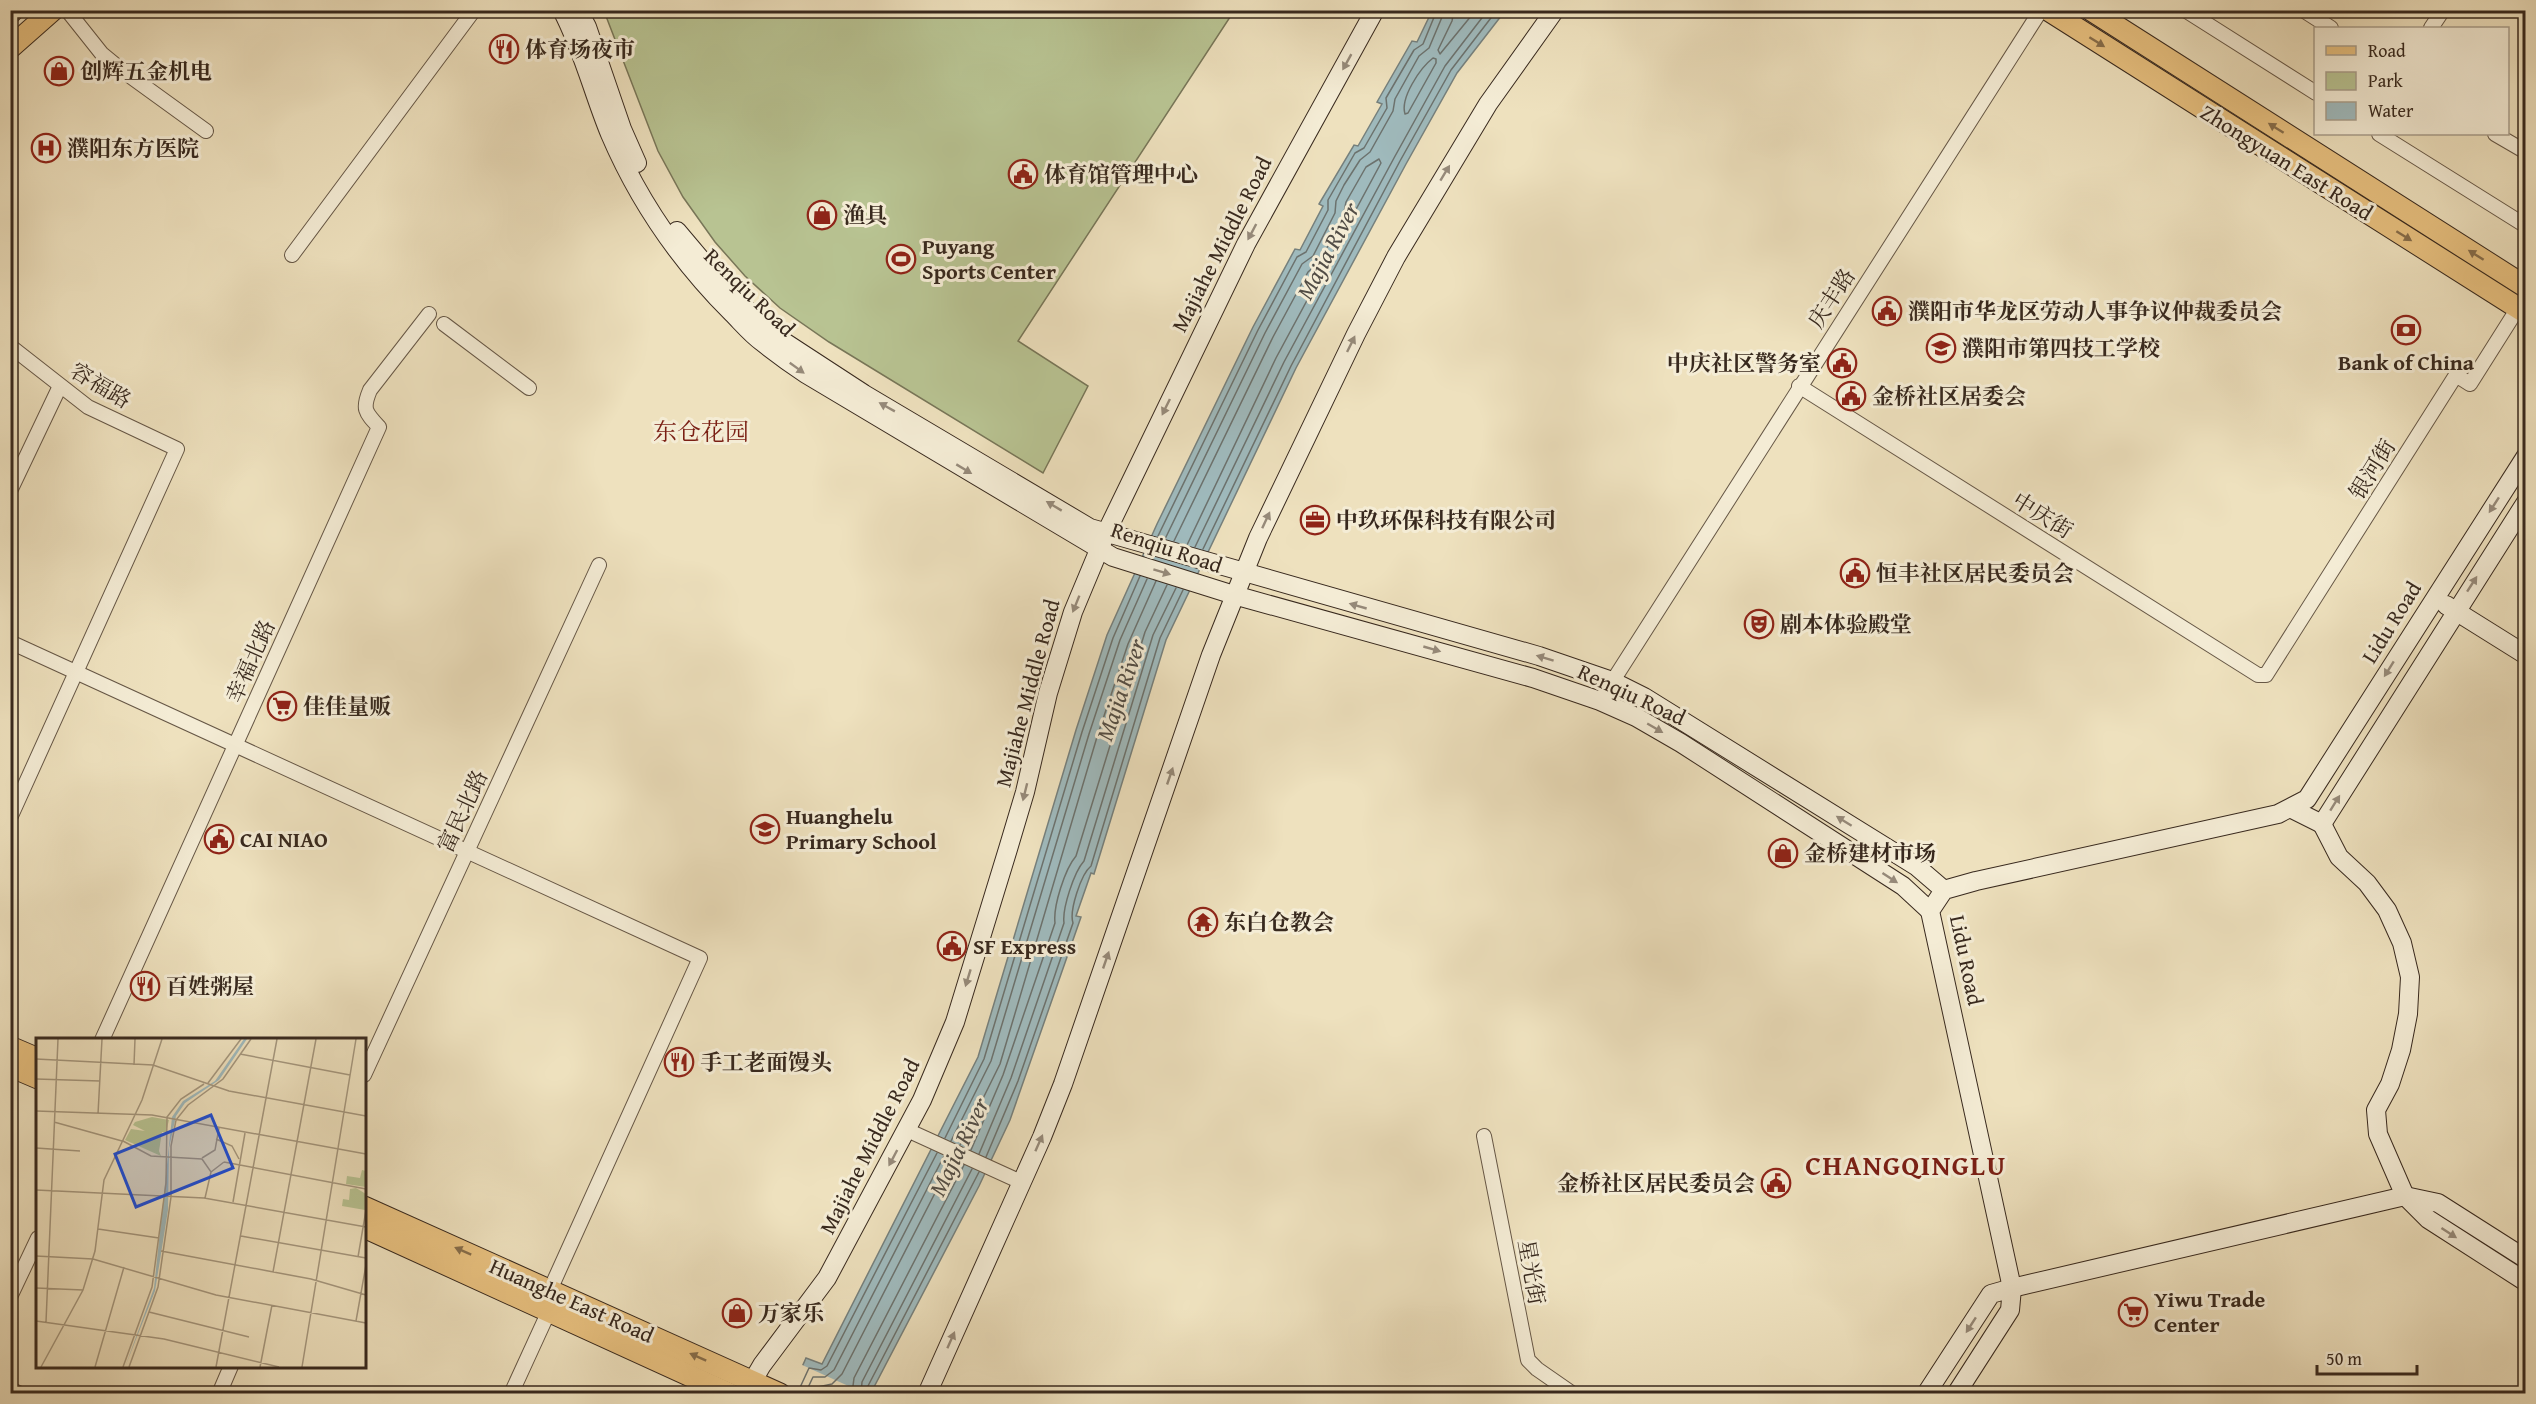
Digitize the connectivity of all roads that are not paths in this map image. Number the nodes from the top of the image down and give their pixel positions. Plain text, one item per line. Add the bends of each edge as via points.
1 (53, 10) edge
2 (67, 10) edge
3 (474, 10) edge
4 (562, 10) edge
5 (578, 10) edge
6 (1375, 10) edge
7 (1555, 10) edge
8 (2041, 10) edge
9 (2048, 10) edge
10 (2091, 10) edge
11 (2186, 10) edge
12 (2303, 10) edge
13 (2443, 10) edge
14 (2329, 27) edge
15 (2432, 27) edge
16 (10, 48) edge
17 (2314, 92) edge
18 (206, 131) dead end
19 (2381, 135) edge
20 (2497, 135) edge
21 (2525, 149) edge
22 (2526, 226) edge
23 (292, 255) dead end
24 (2526, 286) edge
25 (2522, 310) edge
26 (429, 314) dead end
27 (444, 324) dead end
28 (10, 346) edge
29 (60, 386) junction
30 (1799, 386) junction
31 (529, 388) dead end
32 (2526, 456) edge
33 (10, 491) edge
34 (2526, 502) edge
35 (1114, 535) junction
36 (1106, 553) junction
37 (599, 565) dead end
38 (1243, 573) junction
39 (1234, 595) junction
40 (2434, 598) junction
41 (2455, 611) junction
42 (10, 642) edge
43 (2526, 655) edge
44 (76, 673) junction
45 (2266, 675) joint
46 (1612, 681) junction
47 (1600, 700) junction
48 (235, 745) junction
49 (2292, 809) junction
50 (10, 818) edge
51 (2322, 824) junction
52 (467, 851) junction
53 (1944, 890) junction
54 (1930, 911) junction
55 (103, 1038) edge
56 (10, 1047) edge
57 (36, 1058) edge
58 (10, 1066) edge
59 (366, 1071) edge
60 (36, 1077) edge
61 (914, 1133) junction
62 (1484, 1136) dead end
63 (1021, 1182) junction
64 (2405, 1196) junction
65 (366, 1207) edge
66 (366, 1228) edge
67 (36, 1242) edge
68 (2526, 1259) edge
69 (2526, 1282) edge
70 (2012, 1288) junction
71 (10, 1298) edge
72 (550, 1301) junction
73 (230, 1368) edge
74 (748, 1387) edge
75 (10, 1389) edge
76 (20, 1394) edge
77 (219, 1394) edge
78 (511, 1394) edge
79 (730, 1394) edge
80 (780, 1394) edge
81 (927, 1394) edge
82 (1573, 1394) edge
83 (1926, 1394) edge
84 (1956, 1394) edge

1 - 16 main road
2 - 18 street via 102,54
3 - 23 street
4 -> 36 street, Renqiu Road via 574,32 610,133 632,182 660,229 692,271 760,341 806,374
35 -> 5 street, Renqiu Road via 1090,528 834,375 772,334 731,295 671,224 643,177
6 -> 35 street, Majiahe Middle Road via 1246,244
38 -> 7 street via 1396,257 1488,104
8 - 30 street, 庆丰路
9 -> 25 main road, Zhongyuan East Road
24 -> 10 main road, Zhongyuan East Road
11 - 17 street
12 - 14 street
13 - 15 street
19 - 22 street
20 - 21 street
25 - 45 street, 银河街 via 2470,384 2456,375
26 - 48 street, 幸福北路 via 370,390 364,404 379,427
27 - 31 street
28 - 29 street, 容福路
29 - 33 street
29 - 44 street, 容福路 via 88,406 177,449
30 - 45 street, 中庆街 via 2258,675
30 - 46 street, 庆丰路
32 -> 40 street, Lidu Road
41 -> 34 street
35 - 36 street, Majiahe Middle Road
35 - 38 street, Renqiu Road
36 -> 39 street, Renqiu Road
36 -> 61 street, Majiahe Middle Road via 1073,612 1056,661 1025,792 955,1022
37 - 52 street, 富民北路
38 - 39 street
46 -> 38 street, Renqiu Road via 1539,656
39 -> 47 street, Renqiu Road via 1489,665
63 -> 39 street via 1063,1084
40 - 41 street
40 -> 49 street, Lidu Road via 2307,799
41 - 43 street
51 -> 41 street
42 - 44 street
44 - 48 street
44 - 50 street
46 - 47 street, 庆丰路
53 -> 46 street, Renqiu Road via 1916,866 1682,720
47 -> 54 street, Renqiu Road via 1681,743 1903,886
48 - 52 street
48 - 55 street, 幸福北路
49 - 51 street
49 - 53 street, Lidu Road
51 - 64 street via 2339,856 2387,910 2402,943 2410,977 2401,1050 2376,1110 2378,1134
52 - 59 street, 富民北路
52 - 72 street via 700,958
53 - 54 street, Lidu Road
54 - 70 street, Lidu Road
56 - 57 main road
58 - 60 main road
61 - 63 street
61 -> 74 street, Majiahe Middle Road via 827,1278
62 - 82 street, 星光街 via 1528,1360
81 -> 63 street
64 - 68 street via 2438,1203
64 -> 69 street via 2428,1220
64 - 70 street
72 -> 65 main road, Huanghe East Road
66 - 72 main road, Huanghe East Road
67 - 71 street
70 -> 83 street via 1991,1294
70 - 84 street, Lidu Road via 2010,1310
74 -> 72 main road, Huanghe East Road
72 - 78 street
72 - 79 main road, Huanghe East Road
73 - 77 street
74 - 80 main road, Huanghe East Road
75 - 76 street

